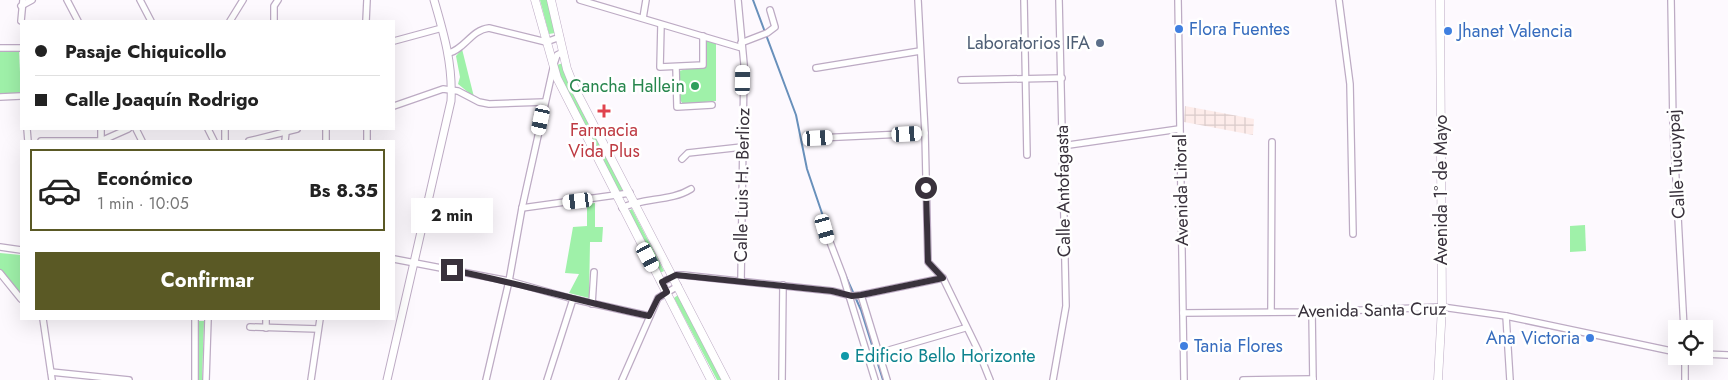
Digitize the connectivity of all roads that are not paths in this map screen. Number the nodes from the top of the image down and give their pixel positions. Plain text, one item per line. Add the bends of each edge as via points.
1 (32, 0) edge
2 (67, 0) edge
3 (243, 0) edge
4 (278, 0) edge
5 (367, 0) edge
6 (434, 0) edge
7 (535, 0) edge
8 (551, 0) edge
9 (580, 0) edge
10 (646, 0) edge
11 (738, 0) edge
12 (918, 0) edge
13 (1024, 0) edge
14 (1059, 0) edge
15 (1178, 0) edge
16 (1339, 0) edge
17 (1440, 0) edge
18 (1671, 0) edge
19 (141, 1) edge
20 (22, 3) edge
21 (770, 10) dead end
22 (643, 18) junction
23 (22, 20) edge
24 (77, 20) edge
25 (150, 20) edge
26 (231, 20) edge
27 (274, 20) edge
28 (366, 20) edge
29 (661, 25) junction
30 (442, 28) junction
31 (703, 36) junction
32 (560, 37) junction
33 (395, 41) edge
34 (546, 42) junction
35 (742, 46) junction
36 (0, 48) edge
37 (20, 48) edge
38 (920, 51) junction
39 (563, 52) junction
40 (449, 53) junction
41 (554, 64) junction
42 (676, 67) junction
43 (816, 68) dead end
44 (1062, 78) junction
45 (1026, 79) junction
46 (961, 80) dead end
47 (452, 90) junction
48 (20, 96) edge
49 (0, 97) edge
50 (545, 102) junction
51 (712, 105) dead end
52 (395, 106) edge
53 (1179, 129) junction
54 (126, 130) edge
55 (293, 130) edge
56 (274, 132) edge
57 (286, 132) junction
58 (925, 133) junction
59 (818, 138) dead end
60 (103, 140) edge
61 (252, 140) edge
62 (285, 140) edge
63 (1272, 142) dead end
64 (1062, 146) junction
65 (742, 147) junction
66 (1027, 154) dead end
67 (682, 159) dead end
68 (691, 189) dead end
69 (630, 193) junction
70 (616, 196) junction
71 (634, 202) junction
72 (522, 208) junction
73 (622, 208) junction
74 (825, 229) dead end
75 (1353, 234) dead end
76 (0, 247) edge
77 (20, 250) edge
78 (395, 259) edge
79 (414, 263) junction
80 (594, 272) dead end
81 (0, 273) edge
82 (673, 277) junction
83 (943, 278) junction
84 (509, 281) junction
85 (741, 281) junction
86 (662, 282) junction
87 (783, 285) junction
88 (678, 286) junction
89 (667, 292) junction
90 (855, 296) junction
91 (20, 298) edge
92 (573, 299) junction
93 (592, 304) junction
94 (1442, 307) junction
95 (1271, 312) junction
96 (1312, 312) junction
97 (1183, 313) junction
98 (649, 316) junction
99 (1506, 316) junction
100 (43, 320) edge
101 (196, 320) edge
102 (208, 320) edge
103 (266, 320) edge
104 (320, 320) edge
105 (1684, 320) edge
106 (250, 327) dead end
107 (266, 328) junction
108 (965, 328) junction
109 (318, 329) junction
110 (1668, 350) edge
111 (879, 354) junction
112 (1713, 354) edge
113 (1728, 355) edge
114 (1685, 365) edge
115 (51, 372) junction
116 (1313, 379) edge
117 (52, 380) edge
118 (129, 380) edge
119 (195, 380) edge
120 (206, 380) edge
121 (310, 380) edge
122 (387, 380) edge
123 (486, 380) edge
124 (547, 380) edge
125 (622, 380) edge
126 (711, 380) edge
127 (726, 380) edge
128 (782, 380) edge
129 (875, 380) edge
130 (887, 380) edge
131 (990, 380) edge
132 (1053, 380) edge
133 (1184, 380) edge
134 (1243, 380) edge
135 (1438, 380) edge
136 (1510, 380) edge
137 (1685, 380) edge

1 - 20 street
2 - 24 street
3 - 26 street
4 - 27 street via 274,6
5 - 28 street
6 - 30 street
7 - 34 main road
8 - 32 main road
9 - 22 street
10 - 22 street
11 - 35 street, Calle Luis H. Berlioz
12 - 38 street
13 - 45 street
14 - 44 street, Calle Antofagasta
15 - 53 street, Avenida Litoral
16 - 75 street via 1350,84
17 - 94 main road, Avenida 1º de Mayo
18 - 105 street, Calle Tucuypaj via 1673,124
19 - 25 street
20 - 23 street
21 - 35 street via 775,28
22 - 29 street
29 - 31 street
29 - 42 street via 660,67
30 - 33 street
30 - 40 street
31 - 35 street
31 - 42 street via 703,65
32 - 34 street
32 - 39 main road
34 - 40 street via 489,28 482,29 457,51
34 - 41 main road
35 - 65 street, Calle Luis H. Berlioz
36 - 37 street
38 - 43 street
38 - 58 street
39 - 41 street via 557,55
39 - 69 main road via 575,89
40 - 47 street
41 - 50 street
41 - 70 main road via 557,78
42 - 51 street via 677,107
44 - 45 street
44 - 64 street, Calle Antofagasta
45 - 46 street
45 - 66 street
47 - 50 street via 489,104
47 - 52 street via 443,89
47 - 79 street
48 - 49 street
50 - 72 street
53 - 64 street
53 - 97 street, Avenida Litoral
54 - 60 street
55 - 57 street
56 - 57 street
56 - 61 street
57 - 62 street
58 - 59 street
58 - 83 street via 928,262
63 - 95 street
64 - 132 street, Calle Antofagasta via 1066,306
65 - 67 street via 688,153
65 - 85 street, Calle Luis H. Berlioz
68 - 71 street via 682,195
69 - 70 street
69 - 71 main road
70 - 72 street
70 - 73 main road
71 - 73 street
71 - 82 main road
72 - 84 street
73 - 86 main road
74 - 90 street
76 - 77 street
78 - 79 street
79 - 84 street
79 - 122 street
80 - 93 street
81 - 91 street
82 - 85 street
82 - 86 street
82 - 88 main road
83 - 90 street
83 - 108 street
84 - 92 street
84 - 123 street
85 - 87 street
86 - 89 main road
87 - 90 street
87 - 128 street
88 - 89 street
88 - 127 main road
89 - 98 street via 658,298
89 - 126 main road
90 - 111 street
90 - 129 street
92 - 93 street
92 - 124 street
93 - 98 street
94 - 96 street, Avenida Santa Cruz
94 - 99 street, Avenida Santa Cruz
94 - 135 main road, Avenida 1º de Mayo
95 - 96 street, Avenida Santa Cruz
95 - 97 street, Avenida Santa Cruz
96 - 116 street
97 - 133 street, Avenida Litoral
98 - 125 street
99 - 110 street, Avenida Santa Cruz
99 - 136 street
100 - 115 street
101 - 119 street
102 - 120 street
103 - 107 street
104 - 109 street
106 - 107 street
107 - 109 street
108 - 111 street
108 - 131 street
109 - 121 street
111 - 130 street
112 - 113 street
114 - 137 street
115 - 117 street
115 - 118 street
116 - 134 street

